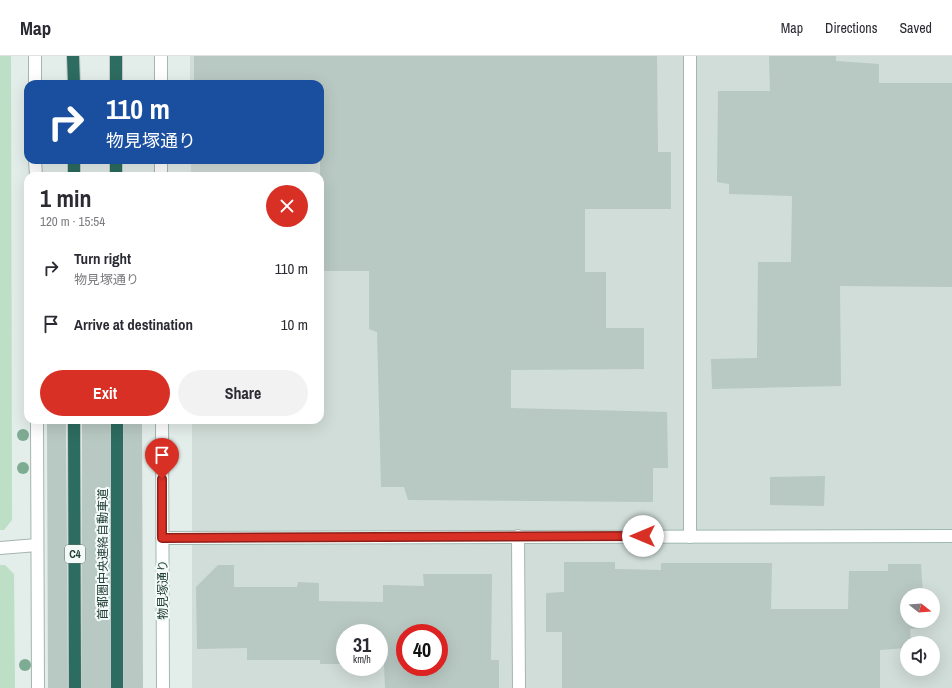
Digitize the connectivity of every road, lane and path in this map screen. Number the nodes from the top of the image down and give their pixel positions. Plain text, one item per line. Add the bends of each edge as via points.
1 (35, 56) edge
2 (74, 56) edge
3 (116, 56) edge
4 (161, 56) edge
5 (690, 56) edge
6 (35, 80) edge
7 (74, 80) edge
8 (116, 80) edge
9 (161, 80) edge
10 (37, 424) edge
11 (74, 424) edge
12 (116, 424) edge
13 (162, 424) edge
14 (518, 536) junction
15 (690, 536) junction
16 (952, 536) edge
17 (162, 538) junction
18 (37, 545) junction
19 (0, 548) edge
20 (38, 688) edge
21 (75, 688) edge
22 (117, 688) edge
23 (163, 688) edge
24 (518, 688) edge

1 - 6 street
2 - 7 highway
3 - 8 highway
4 - 9 street
5 - 15 street
10 - 18 street
11 - 21 highway, C4
12 - 22 highway, 首都圏中央連絡自動車道
13 - 17 street, 物見塚通り
14 - 15 street
14 - 17 street
14 - 24 street
15 - 16 street
17 - 23 street, 物見塚通り
18 - 19 street
18 - 20 street

